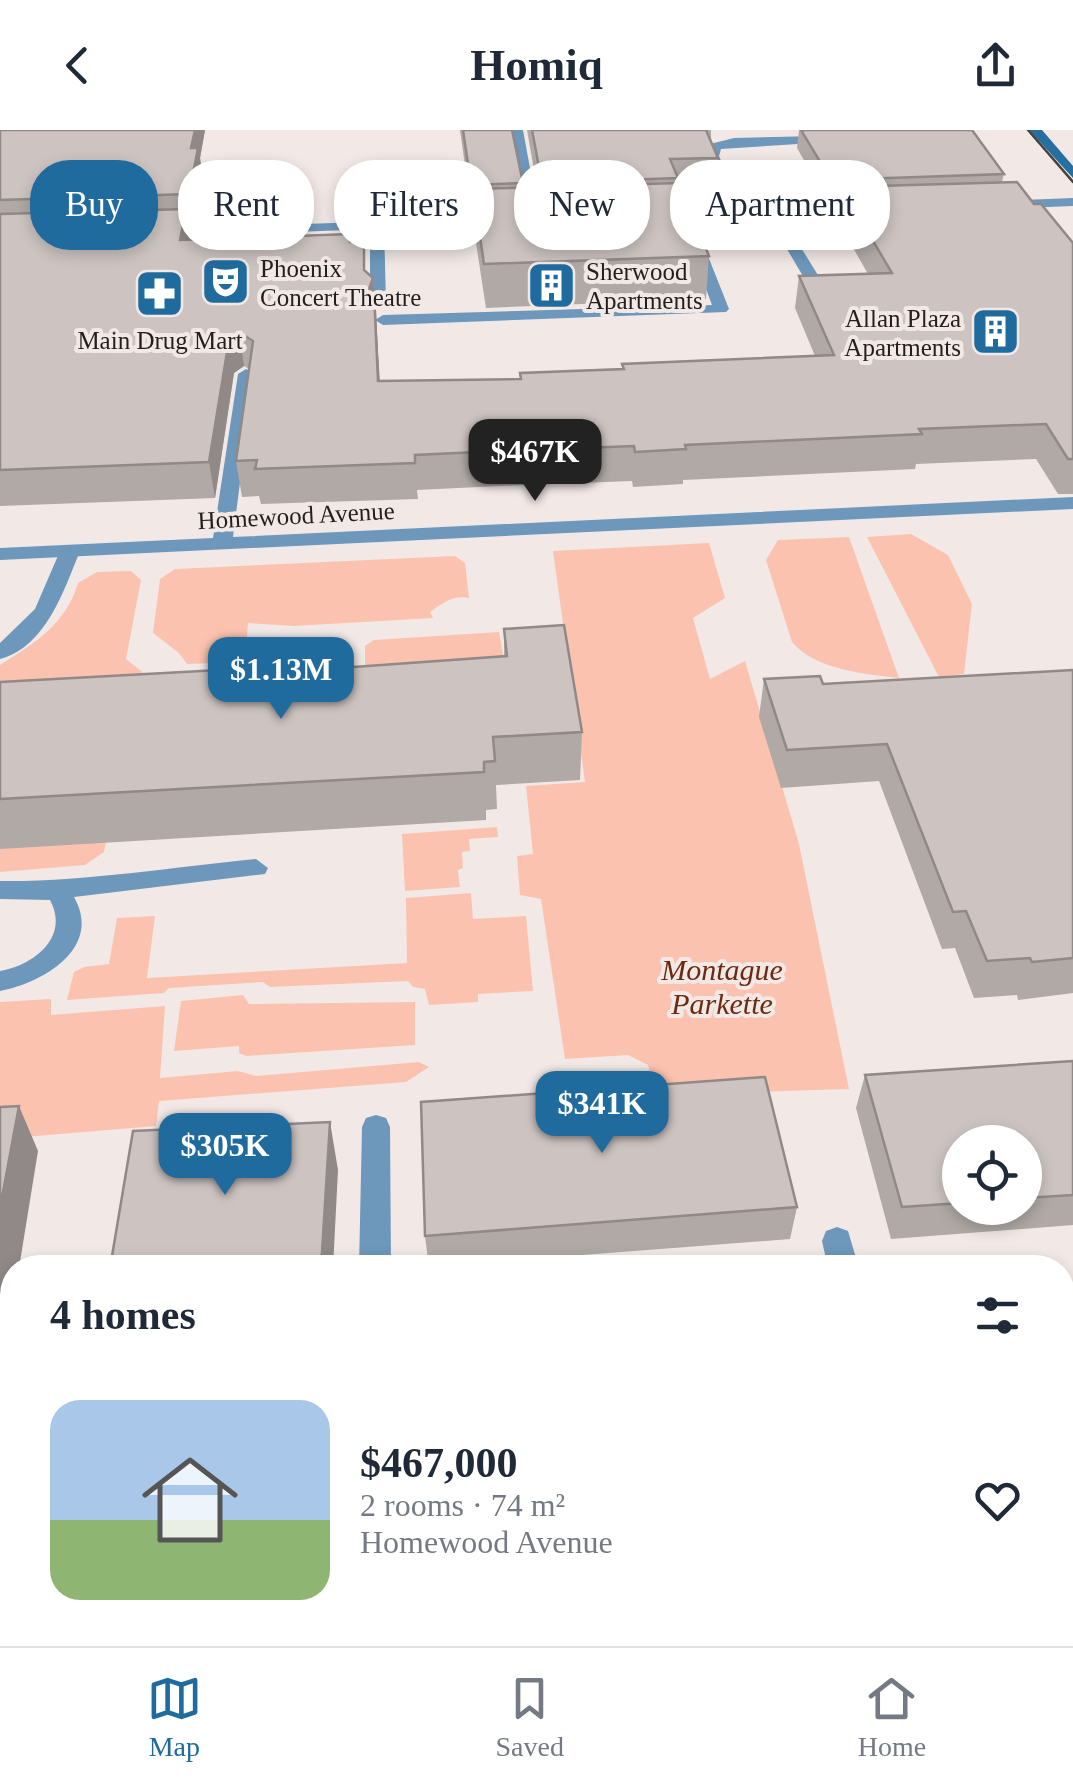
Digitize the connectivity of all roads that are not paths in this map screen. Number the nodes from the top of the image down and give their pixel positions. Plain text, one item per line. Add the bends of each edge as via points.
1 (518, 130) edge
2 (1035, 130) edge
3 (814, 139) edge
4 (715, 160) edge
5 (1073, 174) edge
6 (1073, 202) edge
7 (981, 206) edge
8 (670, 215) edge
9 (651, 216) edge
10 (494, 222) edge
11 (377, 250) edge
12 (698, 250) edge
13 (795, 250) edge
14 (821, 292) edge
15 (378, 302) edge
16 (383, 320) dead end
17 (246, 374) edge
18 (1073, 504) edge
19 (222, 544) junction
20 (70, 551) junction
21 (0, 554) edge
22 (0, 652) edge
23 (256, 868) dead end
24 (0, 890) edge
25 (58, 891) junction
26 (0, 981) edge
27 (376, 1127) dead end
28 (375, 1255) edge

1 - 10 street via 544,220
2 - 5 main road
3 - 4 street via 734,142 716,147
6 - 7 street
8 - 9 street
11 - 15 street
12 - 16 street via 721,309
13 - 14 street
17 - 19 street
18 - 19 street, Homewood Avenue
19 - 20 street, Homewood Avenue
20 - 21 street, Homewood Avenue
20 - 22 street via 48,610
23 - 25 street
24 - 25 street
25 - 26 street via 69,913 64,941 50,960
27 - 28 street

